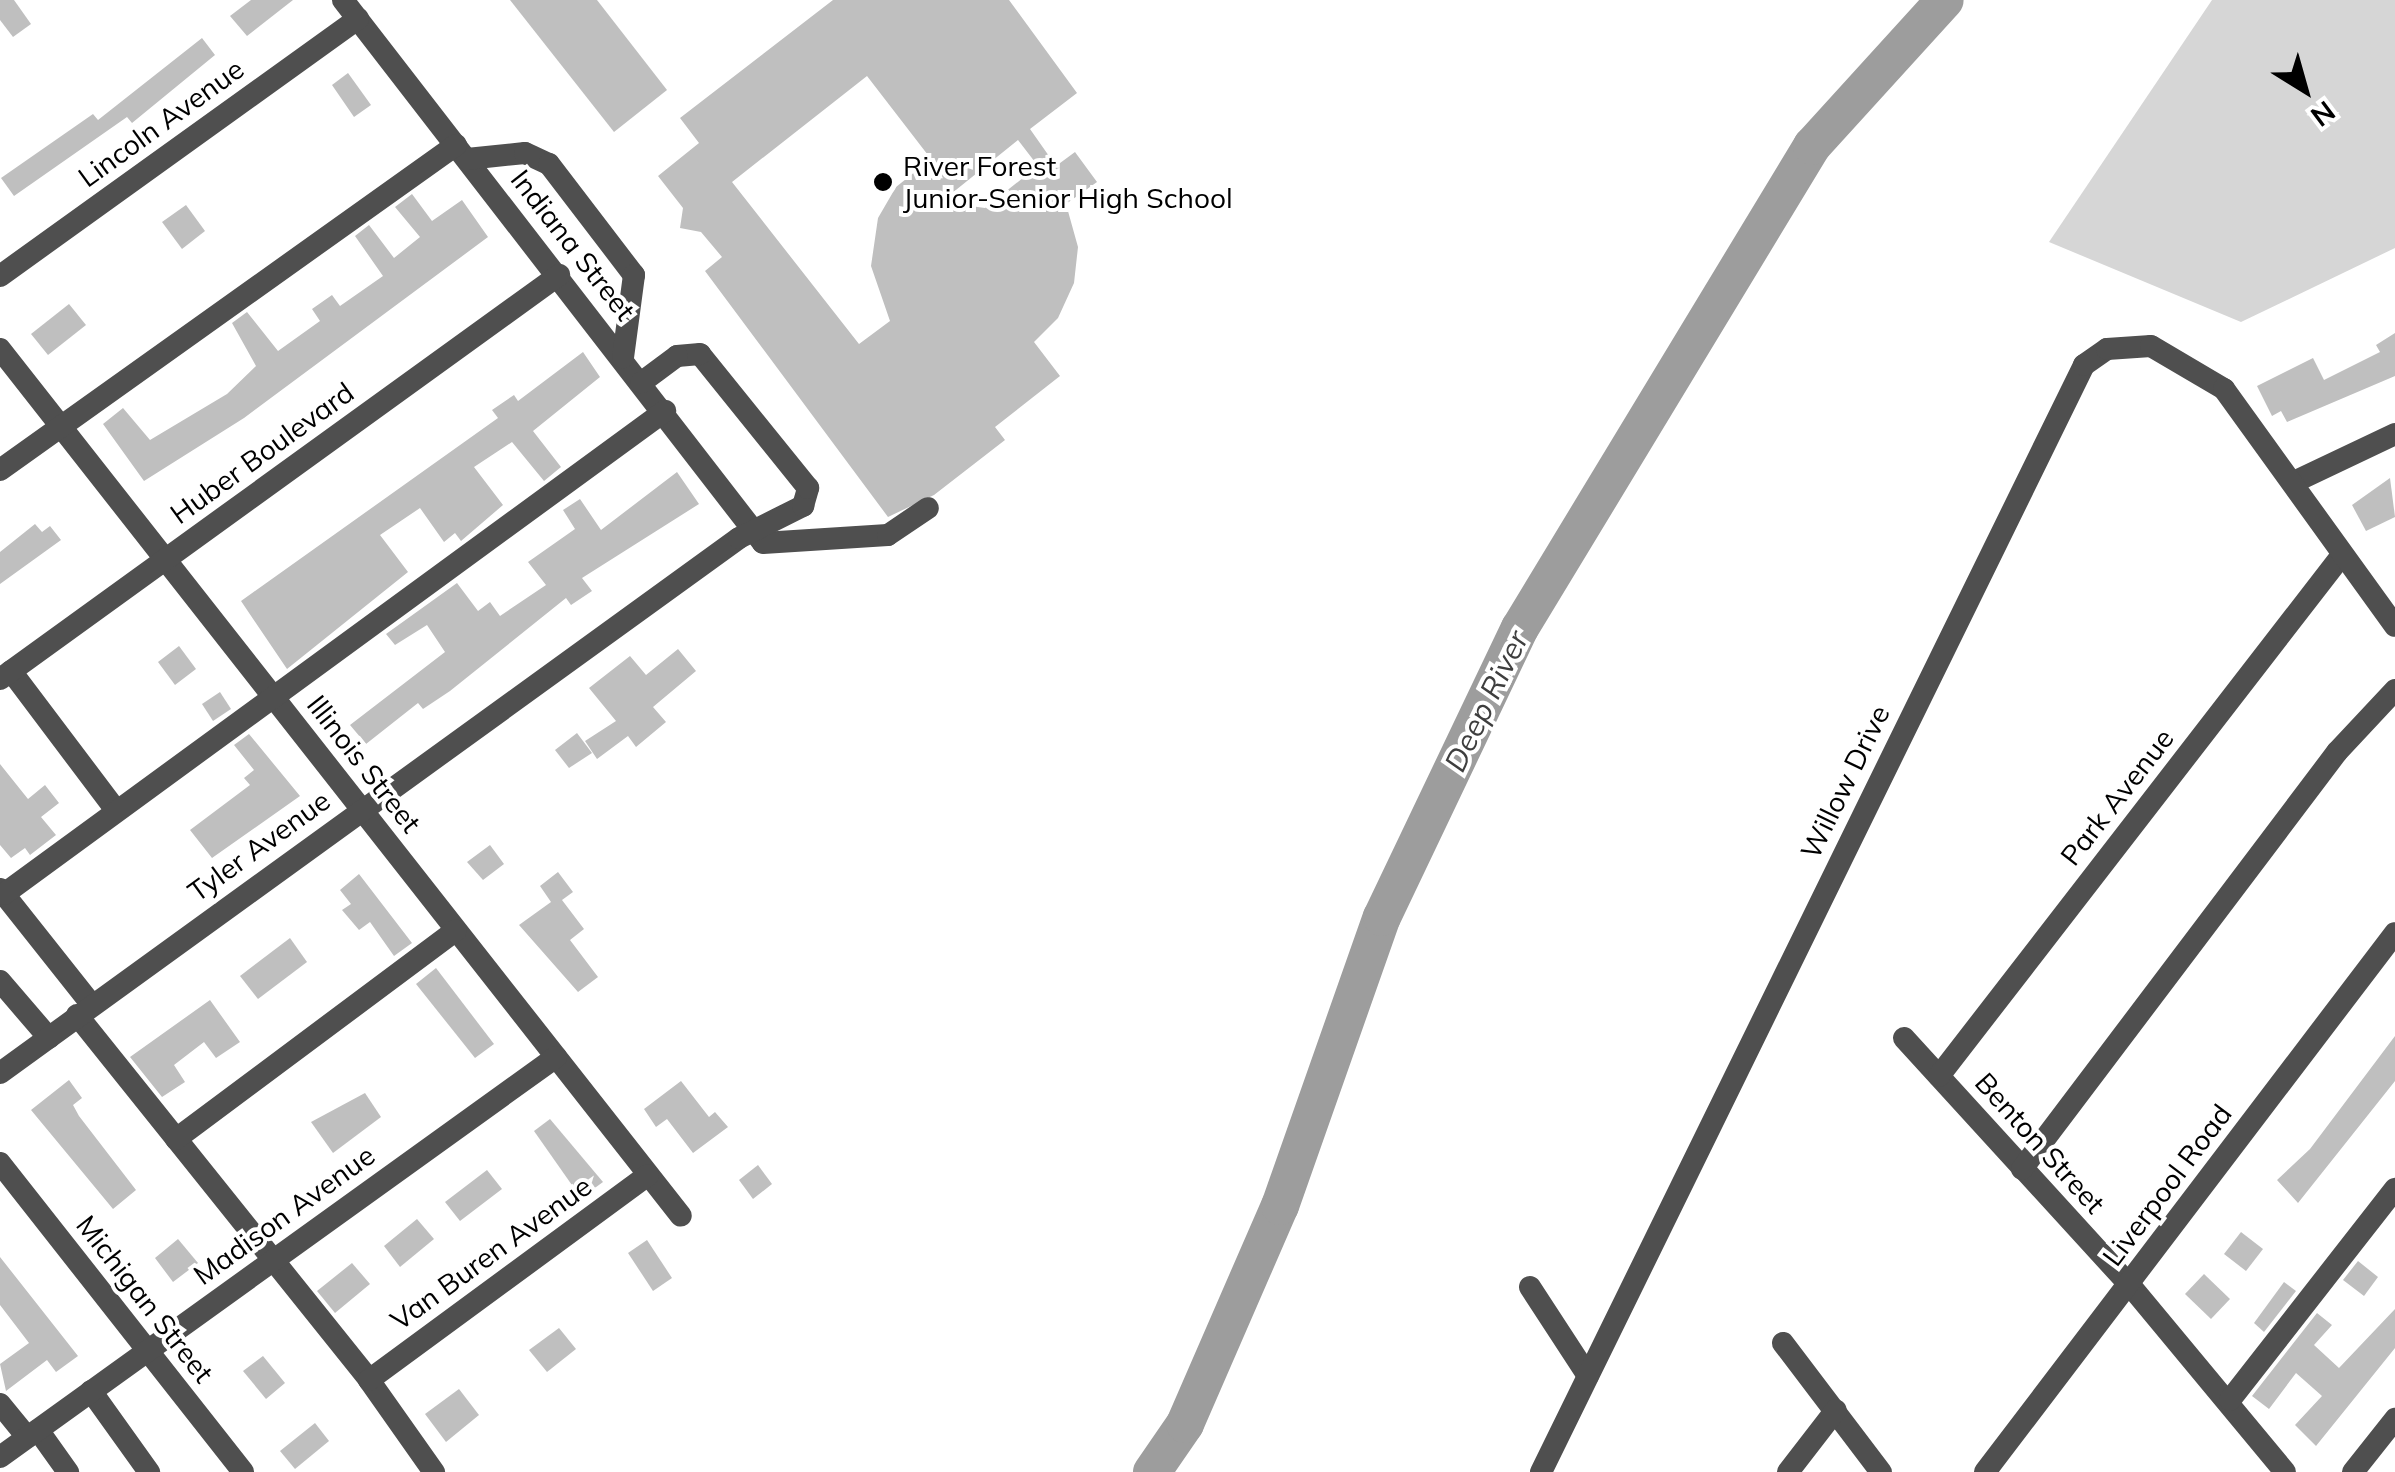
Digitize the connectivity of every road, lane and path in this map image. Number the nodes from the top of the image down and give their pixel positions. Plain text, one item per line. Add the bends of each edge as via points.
1 (343, 0) edge
2 (358, 19) junction
3 (462, 152) junction
4 (0, 276) edge
5 (559, 276) junction
6 (0, 349) edge
7 (622, 357) junction
8 (642, 382) junction
9 (665, 412) junction
10 (60, 426) junction
11 (2395, 434) edge
12 (0, 470) edge
13 (2294, 482) junction
14 (928, 508) dead end
15 (751, 531) junction
16 (2342, 555) junction
17 (165, 560) junction
18 (2386, 594) edge
19 (2395, 626) edge
20 (6, 675) edge
21 (2395, 690) edge
22 (272, 694) junction
23 (361, 809) junction
24 (115, 810) junction
25 (2, 892) edge
26 (456, 930) junction
27 (2395, 933) edge
28 (0, 981) edge
29 (84, 1010) junction
30 (49, 1038) junction
31 (1904, 1038) dead end
32 (556, 1057) junction
33 (0, 1073) edge
34 (1938, 1076) junction
35 (176, 1139) junction
36 (0, 1162) edge
37 (2022, 1169) junction
38 (648, 1175) junction
39 (2395, 1190) edge
40 (681, 1216) dead end
41 (272, 1260) junction
42 (2129, 1284) junction
43 (1530, 1287) dead end
44 (1783, 1343) dead end
45 (147, 1350) junction
46 (1588, 1376) junction
47 (369, 1380) junction
48 (91, 1391) junction
49 (2230, 1400) junction
50 (0, 1404) edge
51 (1836, 1410) junction
52 (2395, 1418) edge
53 (32, 1434) junction
54 (0, 1458) edge
55 (68, 1472) edge
56 (149, 1472) edge
57 (243, 1472) edge
58 (434, 1472) edge
59 (1541, 1472) edge
60 (1788, 1472) edge
61 (1881, 1472) edge
62 (1985, 1472) edge
63 (2285, 1472) edge
64 (2353, 1472) edge

1 - 2 street, Indiana Street
2 - 3 street, Indiana Street
2 - 4 street, Lincoln Avenue
3 - 5 street, Indiana Street
3 - 7 street via 524,153 549,164 634,275
3 - 10 street
5 - 7 street, Indiana Street
5 - 17 street, Huber Boulevard
6 - 10 street, Illinois Street
7 - 8 street, Indiana Street
8 - 9 street, Indiana Street
8 - 15 street, Tyler Avenue via 677,356 700,354 808,488 789,517
9 - 15 street, Indiana Street
9 - 22 street
10 - 12 street
10 - 17 street, Illinois Street
11 - 13 street
13 - 16 street, Willow Drive
13 - 46 street, Willow Drive via 2201,370 2151,346 2108,349 2084,366
14 - 15 street via 888,535 762,544
15 - 23 street, Tyler Avenue
16 - 18 street, Willow Drive
16 - 34 street, Park Avenue
17 - 20 street, Huber Boulevard
17 - 22 street, Illinois Street
18 - 19 street, Willow Drive
20 - 24 street
21 - 37 street via 2337,752
22 - 23 street, Illinois Street
22 - 24 street
23 - 26 street, Illinois Street
23 - 29 street, Tyler Avenue
24 - 25 street
25 - 29 street
26 - 32 street, Illinois Street
26 - 35 street
27 - 42 street, Liverpool Road
28 - 30 street
29 - 30 street, Tyler Avenue
29 - 35 street
30 - 33 street, Tyler Avenue
31 - 34 street, Benton Street
32 - 38 street, Illinois Street
32 - 41 street, Madison Avenue
34 - 37 street, Benton Street
35 - 41 street
36 - 45 street, Michigan Street
37 - 42 street, Benton Street
38 - 40 street, Illinois Street
38 - 47 street, Van Buren Avenue
39 - 49 street
41 - 45 street, Madison Avenue
41 - 47 street
42 - 49 street, Benton Street
42 - 62 street, Liverpool Road
43 - 46 street
44 - 51 street
45 - 48 street, Madison Avenue
45 - 57 street, Michigan Street
46 - 59 street, Willow Drive
47 - 58 street
48 - 53 street, Madison Avenue
48 - 56 street
49 - 63 street, Benton Street
50 - 53 street
51 - 60 street
51 - 61 street
52 - 64 street
53 - 54 street, Madison Avenue
53 - 55 street

